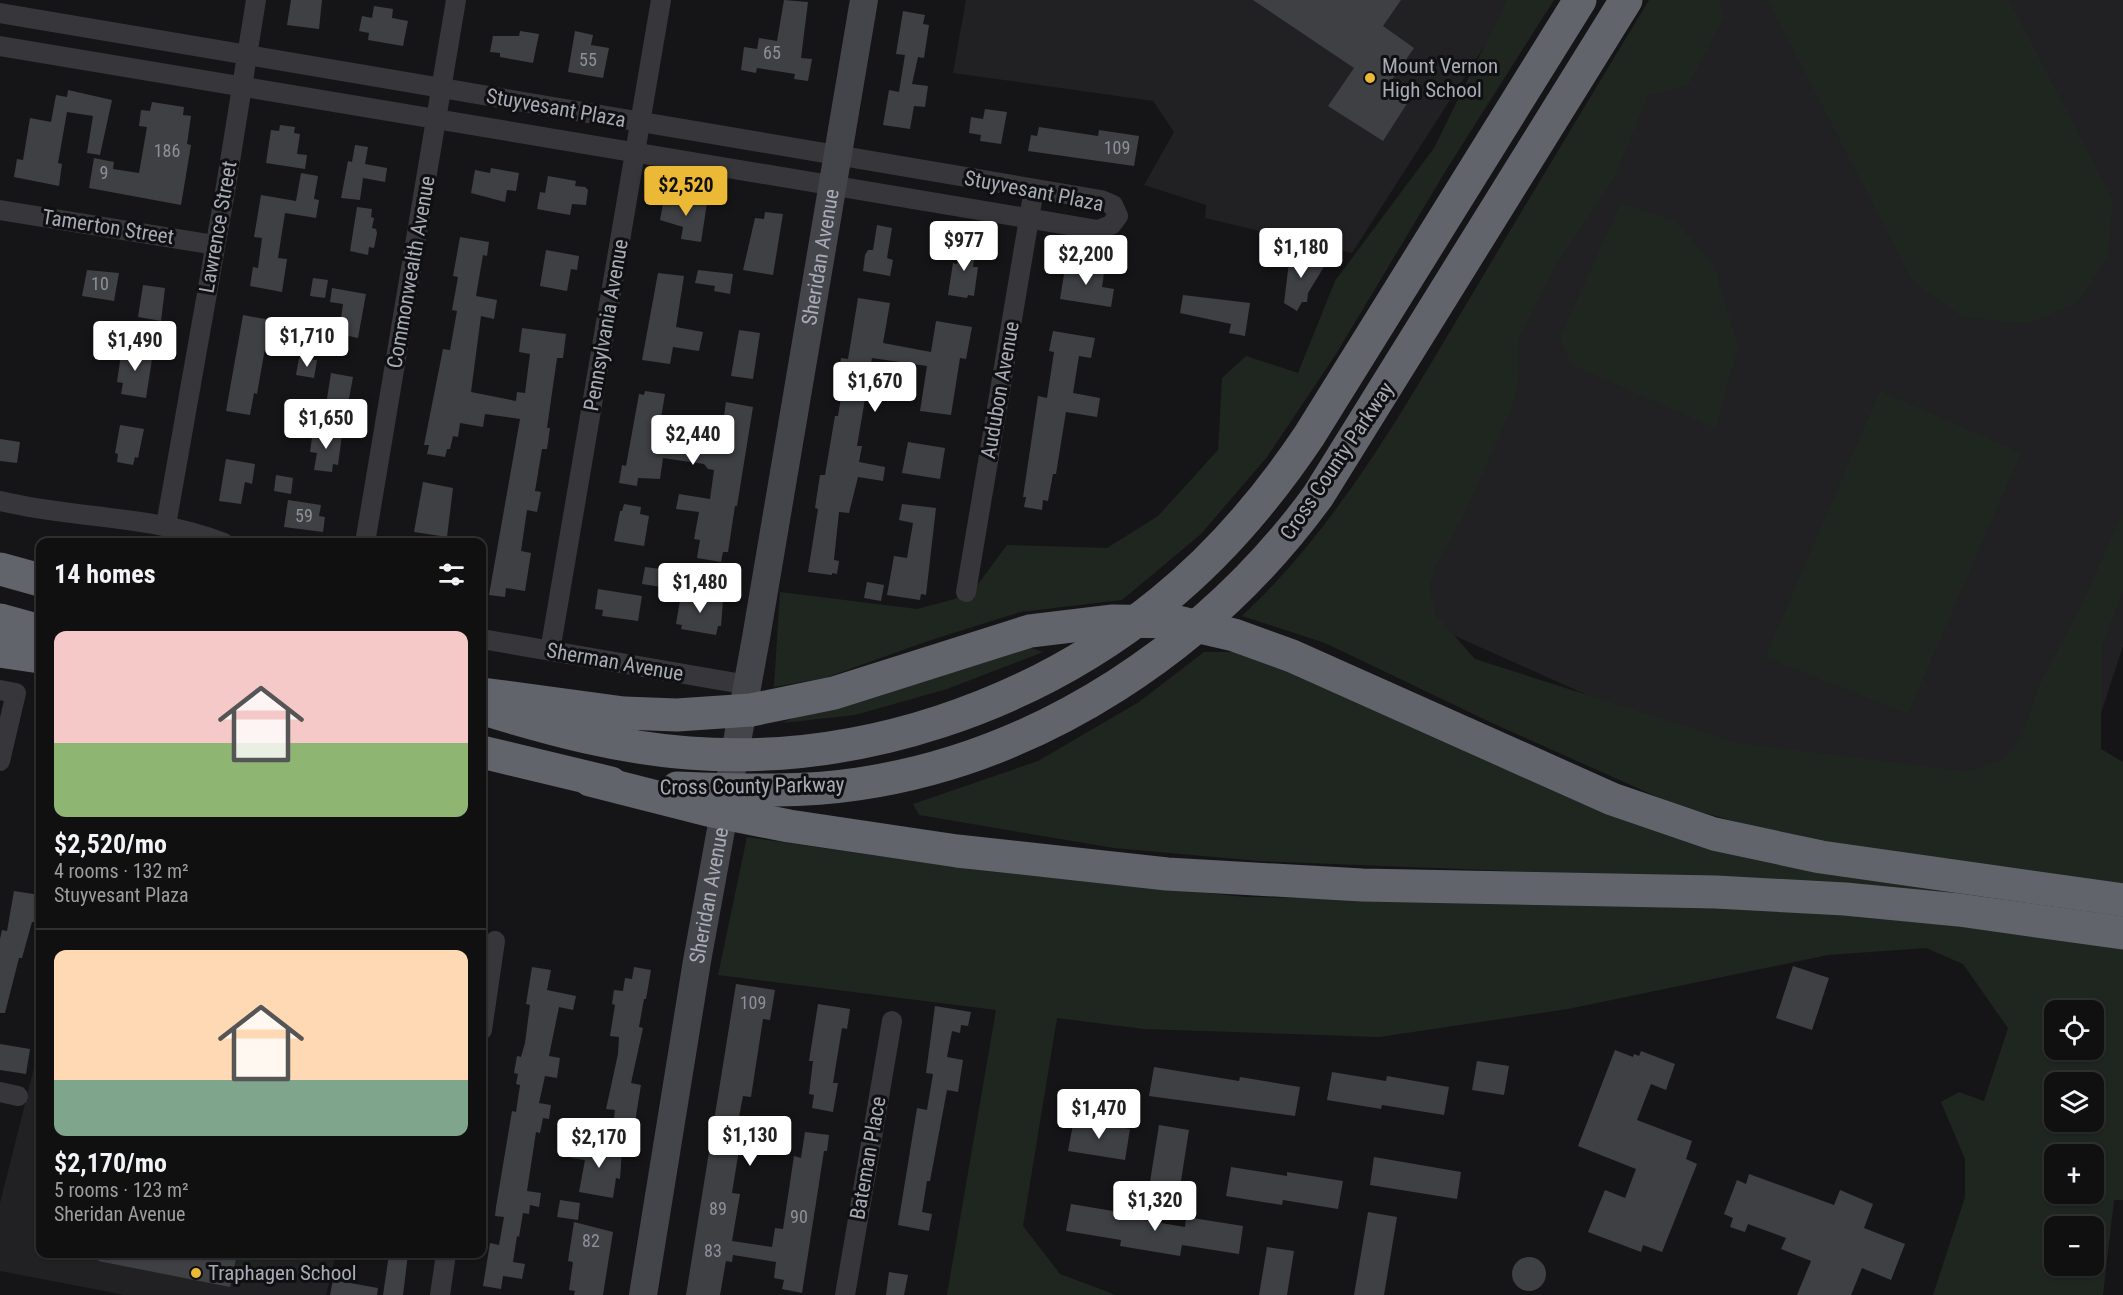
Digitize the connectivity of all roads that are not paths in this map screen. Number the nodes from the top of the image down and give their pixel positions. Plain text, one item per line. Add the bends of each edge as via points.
1 (256, 0) edge
2 (456, 0) edge
3 (661, 0) edge
4 (864, 0) edge
5 (1580, 0) edge
6 (1626, 0) edge
7 (0, 13) edge
8 (0, 46) edge
9 (246, 56) junction
10 (242, 88) junction
11 (442, 88) junction
12 (437, 120) junction
13 (641, 122) junction
14 (636, 153) junction
15 (838, 155) junction
16 (832, 186) junction
17 (1034, 189) junction
18 (0, 210) edge
19 (1030, 219) junction
20 (215, 245) junction
21 (0, 501) edge
22 (166, 525) junction
23 (208, 538) edge
24 (366, 538) edge
25 (0, 569) edge
26 (36, 579) edge
27 (966, 592) dead end
28 (0, 620) edge
29 (36, 630) edge
30 (486, 640) edge
31 (0, 651) edge
32 (550, 651) junction
33 (36, 656) edge
34 (8, 691) edge
35 (486, 695) edge
36 (759, 697) junction
37 (486, 709) edge
38 (486, 753) edge
39 (0, 761) edge
40 (751, 804) junction
41 (2123, 900) edge
42 (2123, 933) edge
43 (495, 941) dead end
44 (486, 1003) edge
45 (892, 1021) dead end
46 (445, 1258) edge
47 (440, 1295) edge
48 (643, 1295) edge
49 (845, 1295) edge

1 - 9 street, Lawrence Street
2 - 11 street, Commonwealth Avenue
3 - 13 street, Pennsylvania Avenue
4 - 15 street, Sheridan Avenue
5 - 37 highway, Cross County Parkway via 1295,457 1237,530 1163,600 1096,647 1044,678 954,717 860,741 796,752 668,751 598,740
6 - 40 highway, Cross County Parkway via 1337,468 1285,539 1217,611 1113,688 1003,742 962,758 859,784
7 - 9 street, Stuyvesant Plaza
8 - 10 street, Stuyvesant Plaza
9 - 10 street, Lawrence Street
9 - 11 street, Stuyvesant Plaza
10 - 12 street, Stuyvesant Plaza
10 - 20 street, Lawrence Street
11 - 12 street, Commonwealth Avenue
11 - 13 street, Stuyvesant Plaza
12 - 14 street, Stuyvesant Plaza
12 - 24 street, Commonwealth Avenue
13 - 14 street, Pennsylvania Avenue
13 - 15 street, Stuyvesant Plaza
14 - 16 street, Stuyvesant Plaza
14 - 32 street, Pennsylvania Avenue
15 - 16 street, Sheridan Avenue
15 - 17 street, Stuyvesant Plaza
16 - 19 street, Stuyvesant Plaza
16 - 36 street, Sheridan Avenue
17 - 19 street, Audubon Avenue
17 - 19 street, Stuyvesant Plaza via 1101,200 1113,205 1118,216 1111,225 1098,230
18 - 20 street, Tamerton Street
19 - 27 street, Audubon Avenue
20 - 22 street, Lawrence Street
21 - 22 street via 108,520
22 - 23 street
25 - 26 highway
28 - 29 highway
30 - 32 street, Sherman Avenue
31 - 33 highway
32 - 36 street, Sherman Avenue
34 - 39 street
35 - 36 highway via 624,713 712,714
36 - 41 highway via 861,686 1042,628 1113,621 1178,622 1275,650 1602,795 1714,834 1821,857
36 - 48 street, Sheridan Avenue via 697,961
38 - 40 highway, Cross County Parkway via 590,780
40 - 42 highway via 957,851 1179,875 1362,885 1716,892 1845,899
43 - 44 street
45 - 49 street, Bateman Place
46 - 47 street

